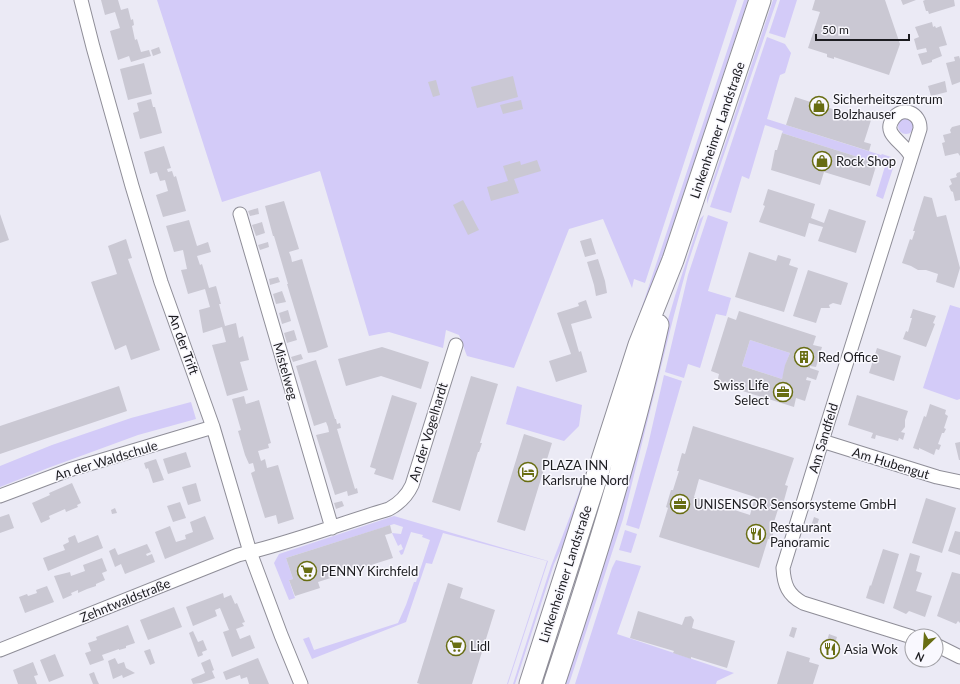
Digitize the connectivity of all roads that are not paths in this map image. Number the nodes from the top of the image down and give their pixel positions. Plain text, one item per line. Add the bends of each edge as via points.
1 (81, 0) edge
2 (760, 0) edge
3 (911, 157) dead end
4 (240, 214) dead end
5 (673, 260) junction
6 (456, 346) dead end
7 (213, 427) junction
8 (822, 441) junction
9 (960, 482) edge
10 (0, 496) edge
11 (332, 528) junction
12 (250, 552) junction
13 (904, 635) edge
14 (944, 649) edge
15 (0, 650) edge
16 (960, 656) edge
17 (301, 684) edge
18 (530, 684) edge
19 (554, 684) edge

1 - 7 street, An der Trift via 161,282
2 - 5 main road, Linkenheimer Landstraße
3 - 8 street, Am Sandfeld
4 - 11 street, Mistelweg
5 - 18 main road, Linkenheimer Landstraße via 639,345
5 - 19 main road, Linkenheimer Landstraße via 627,450
6 - 11 street, An der Vogelhardt via 409,492 398,504 389,509
7 - 10 street, An der Waldschule via 69,470
7 - 12 street, An der Trift
8 - 9 street, Am Hubengut
8 - 13 street, Am Sandfeld via 785,559 786,587 796,600 803,604
11 - 12 street, An der Vogelhardt
12 - 15 street, Zehntwaldstraße
12 - 17 street, An der Trift
14 - 16 street

